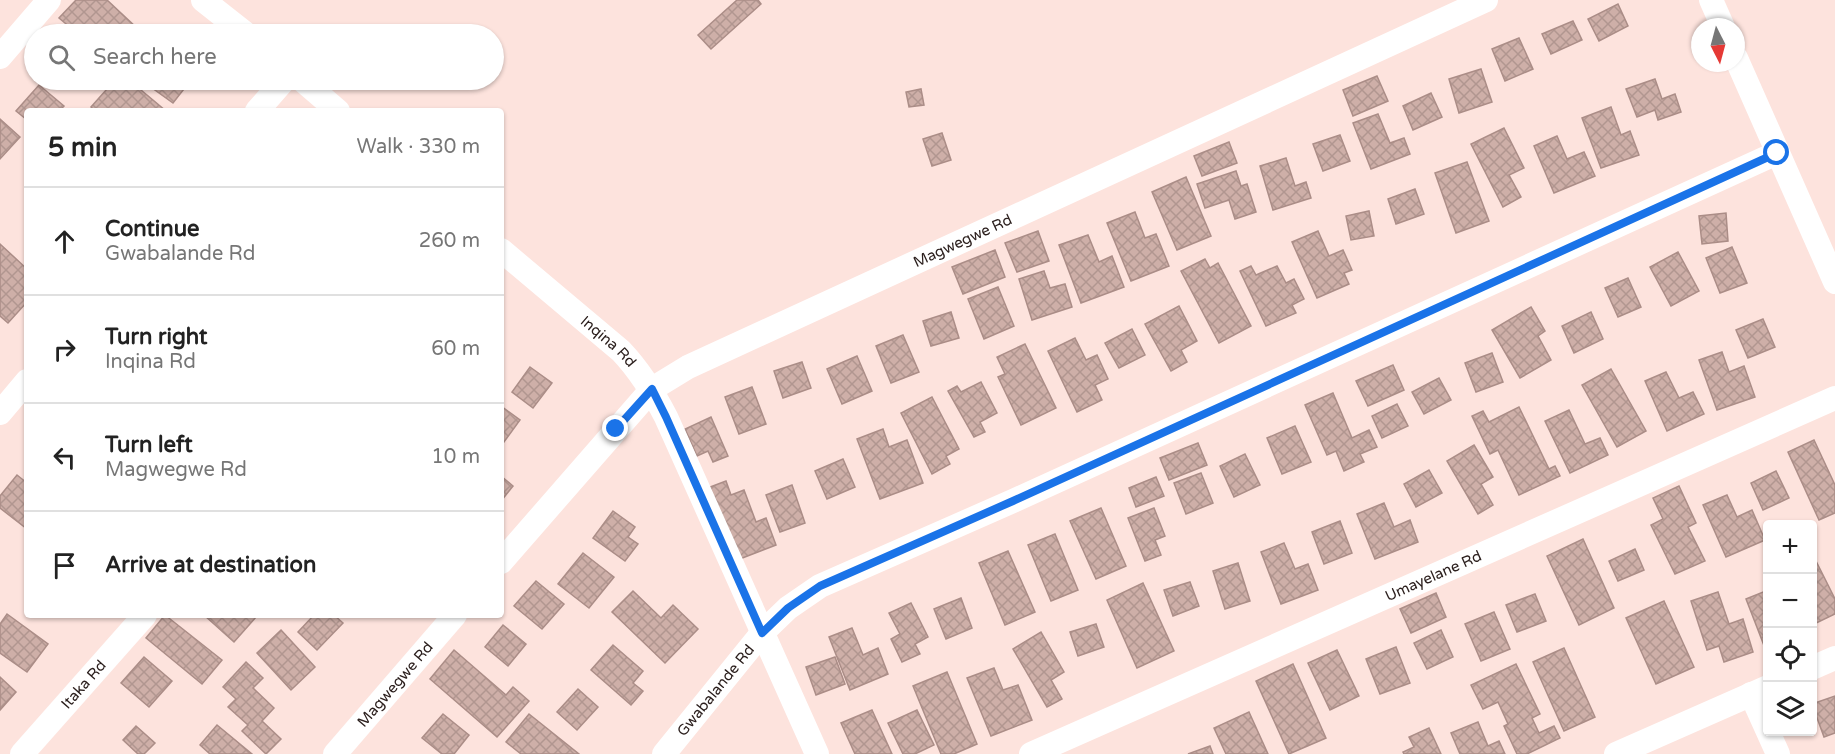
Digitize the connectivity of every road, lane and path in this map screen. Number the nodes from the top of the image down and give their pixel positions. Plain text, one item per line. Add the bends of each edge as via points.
1 (49, 0) edge
2 (203, 0) edge
3 (1486, 0) edge
4 (1711, 0) edge
5 (1719, 18) edge
6 (28, 24) edge
7 (233, 24) edge
8 (24, 29) edge
9 (0, 57) edge
10 (1742, 72) edge
11 (275, 90) edge
12 (314, 90) edge
13 (260, 108) edge
14 (335, 108) edge
15 (1777, 153) junction
16 (504, 253) edge
17 (1835, 282) edge
18 (24, 385) edge
19 (652, 389) junction
20 (1835, 398) edge
21 (0, 413) edge
22 (504, 559) edge
23 (142, 618) edge
24 (452, 618) edge
25 (762, 633) junction
26 (1835, 658) edge
27 (1817, 666) edge
28 (1759, 690) edge
29 (22, 754) edge
30 (335, 754) edge
31 (664, 754) edge
32 (817, 754) edge
33 (1031, 754) edge
34 (1616, 754) edge
35 (1778, 754) edge

1 - 6 street
2 - 7 street
3 - 19 street, Magwegwe Rd via 688,368
4 - 5 street
8 - 9 street
10 - 15 street
11 - 13 street
12 - 14 street
15 - 17 street
15 - 25 street, Gwabalande Rd via 820,586 788,608
16 - 19 street, Inqina Rd via 621,351
18 - 21 street
19 - 22 street, Magwegwe Rd
19 - 25 street, Inqina Rd
20 - 33 street, Umayelane Rd
23 - 29 street, Itaka Rd
24 - 30 street, Magwegwe Rd
25 - 31 street, Gwabalande Rd
25 - 32 street, Inqina Rd
26 - 27 street
28 - 34 street
28 - 35 street

